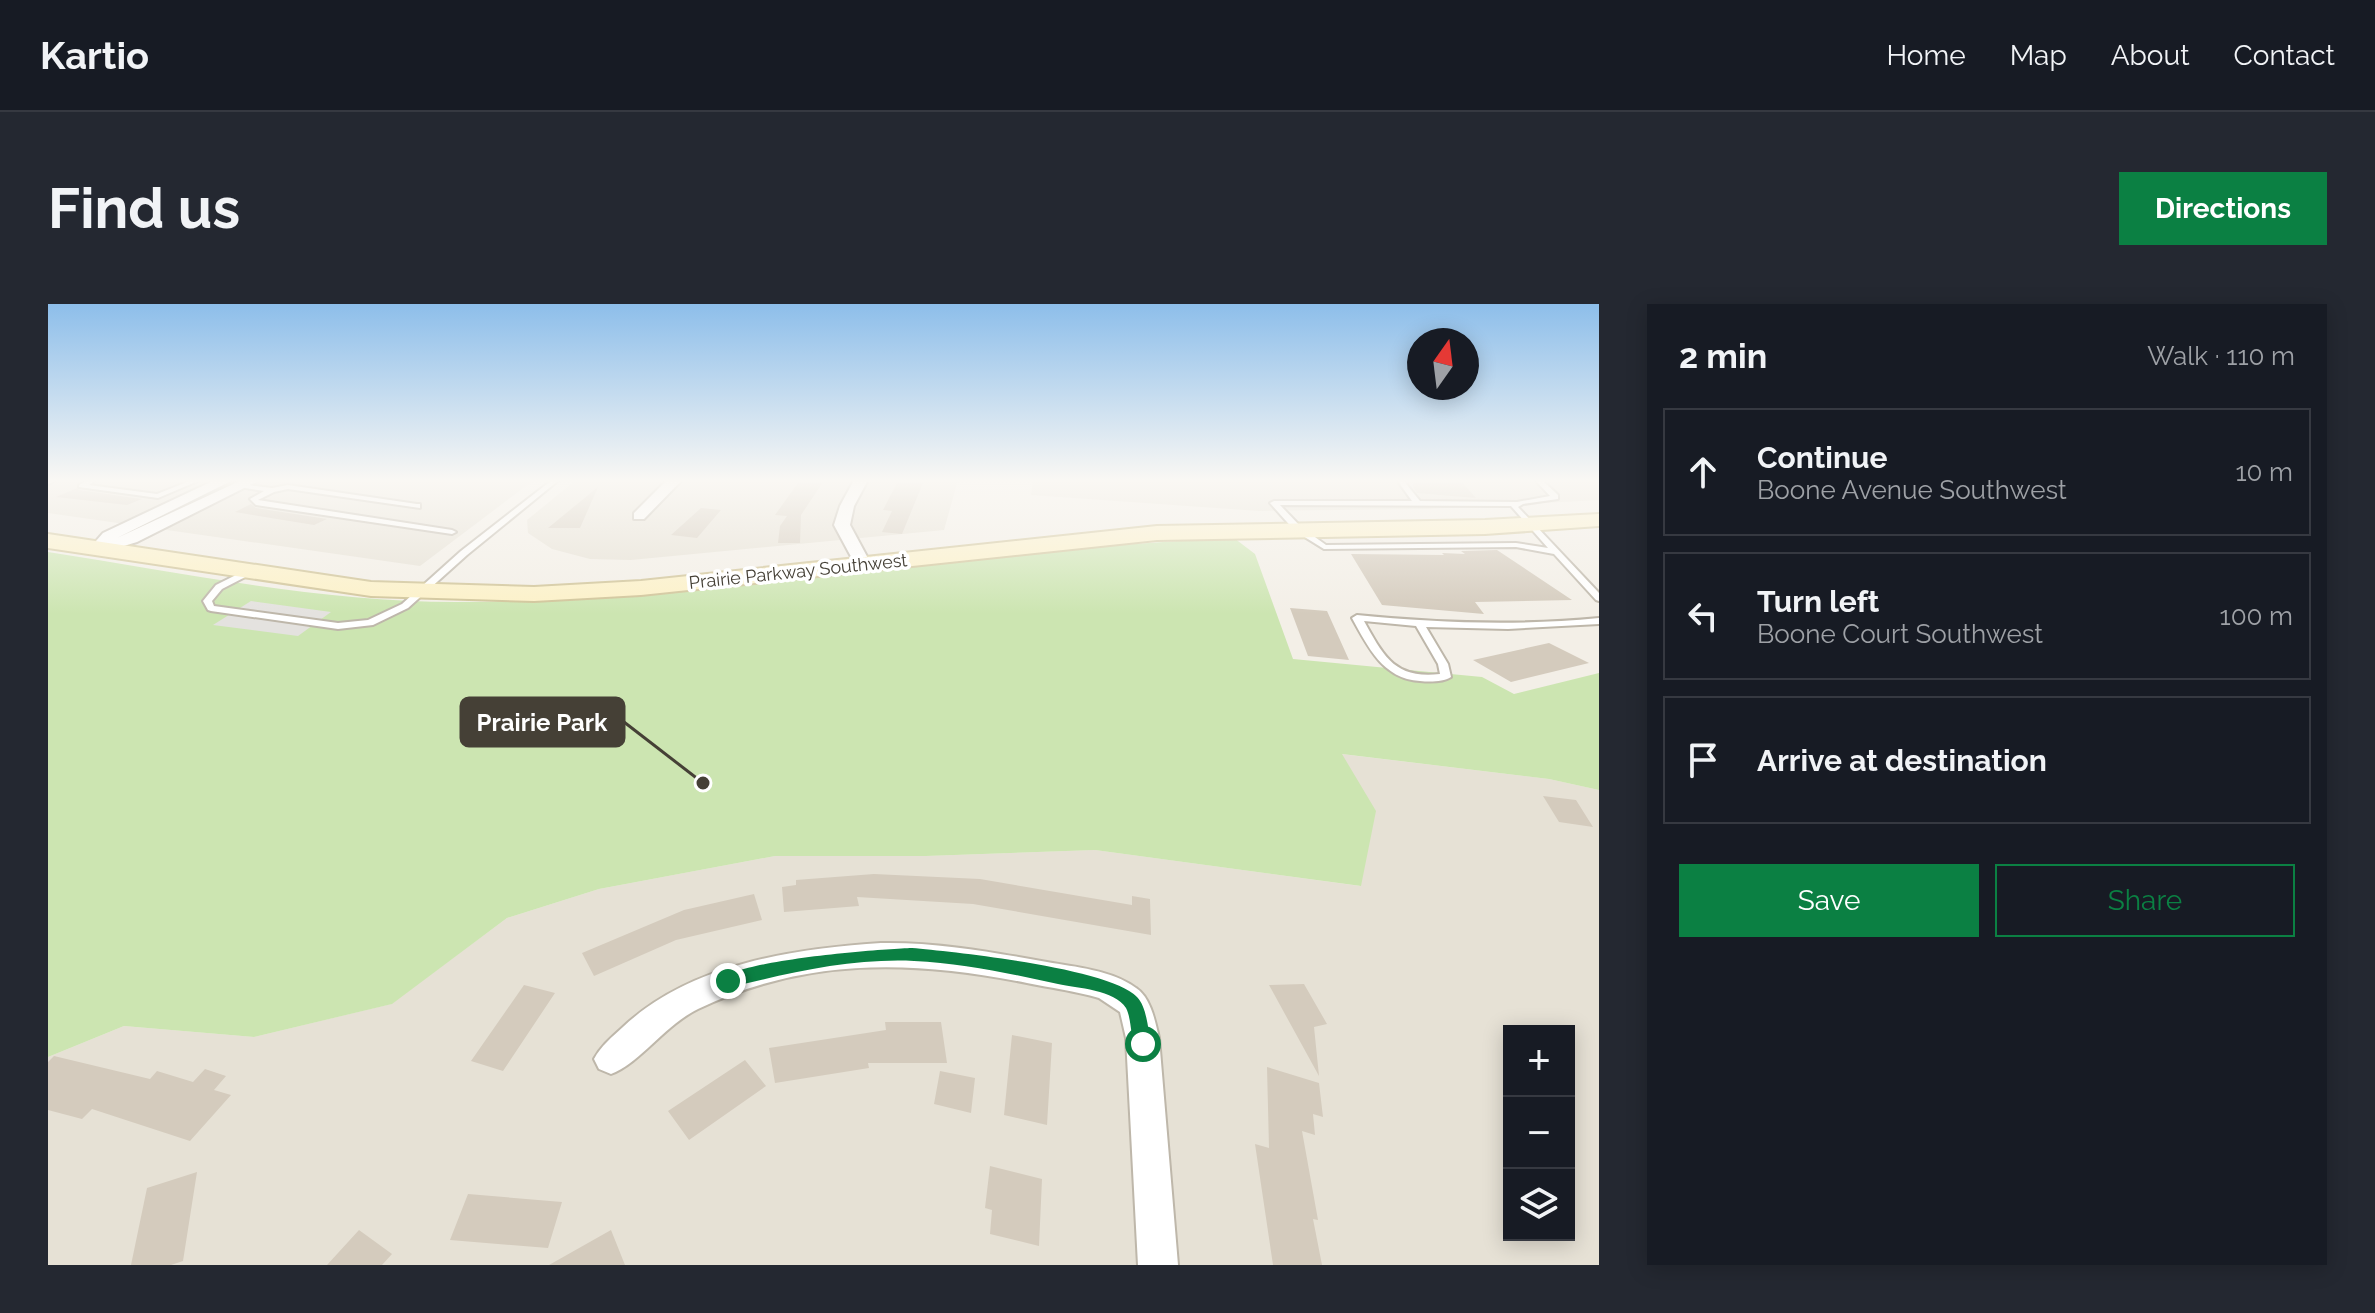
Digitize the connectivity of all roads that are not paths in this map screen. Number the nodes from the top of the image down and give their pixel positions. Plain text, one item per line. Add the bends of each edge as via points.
1 (140, 525) edge
2 (153, 525) edge
3 (400, 525) edge
4 (502, 525) edge
5 (842, 525) edge
6 (1279, 525) edge
7 (1292, 525) edge
8 (1531, 525) edge
9 (48, 527) edge
10 (452, 532) dead end
11 (48, 541) edge
12 (112, 541) junction
13 (1555, 552) junction
14 (859, 558) junction
15 (248, 572) junction
16 (429, 585) junction
17 (1599, 598) edge
18 (1599, 621) edge
19 (1420, 624) junction
20 (611, 1059) dead end
21 (1158, 1265) edge

1 - 12 street
2 - 12 street
3 - 10 lane
4 - 16 lane
5 - 14 street
6 - 14 street, Prairie Parkway Southwest
7 - 13 lane via 1324,547 1516,545
8 - 13 lane
9 - 12 street, Prairie Parkway Southwest
11 - 12 street, Prairie Parkway Southwest
12 - 15 street, Prairie Parkway Southwest
12 - 16 street, Prairie Parkway Southwest
13 - 17 lane
14 - 16 street, Prairie Parkway Southwest via 627,589 534,594
15 - 16 street, Prairie Parkway Southwest via 371,589
15 - 16 lane via 210,594 211,608 353,627 391,615
18 - 19 lane via 1535,629
19 - 19 lane via 1389,621 1357,618 1395,674 1426,681 1446,677
20 - 21 street via 656,1019 728,981 857,957 967,959 1121,994 1133,1004 1143,1044

